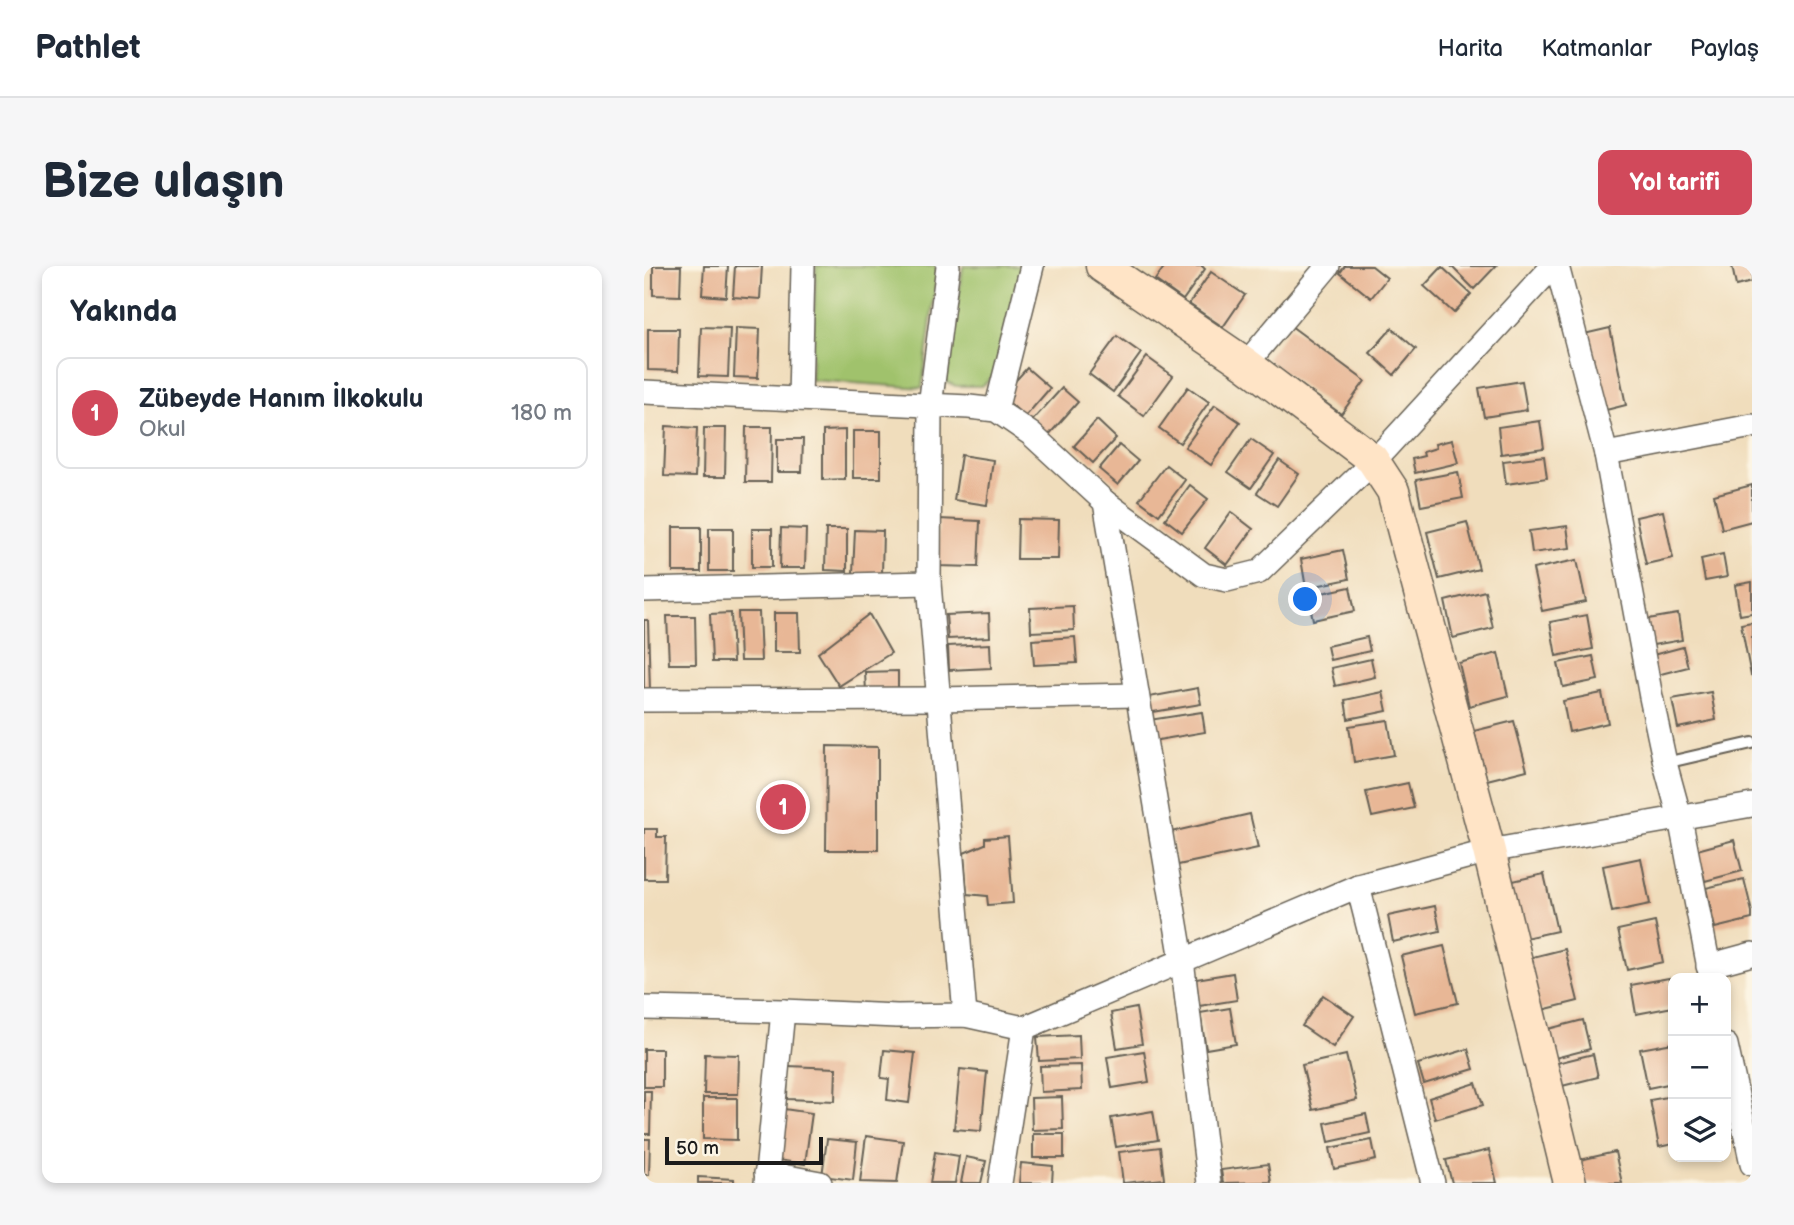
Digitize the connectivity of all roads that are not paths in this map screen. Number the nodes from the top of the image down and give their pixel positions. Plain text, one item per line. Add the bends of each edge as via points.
1 (803, 266) edge
2 (948, 266) edge
3 (1032, 266) edge
4 (1102, 266) edge
5 (1328, 266) edge
6 (1555, 266) edge
7 (1247, 364) junction
8 (644, 392) edge
9 (800, 399) junction
10 (930, 406) junction
11 (996, 410) junction
12 (1752, 426) edge
13 (1606, 454) junction
14 (1374, 461) junction
15 (1105, 502) junction
16 (929, 583) junction
17 (644, 590) edge
18 (1137, 695) junction
19 (938, 699) junction
20 (644, 700) edge
21 (1752, 743) edge
22 (1665, 763) junction
23 (1752, 805) edge
24 (1680, 818) junction
25 (1489, 851) junction
26 (1358, 886) junction
27 (1752, 954) edge
28 (1182, 960) junction
29 (1710, 972) edge
30 (644, 1008) edge
31 (783, 1011) junction
32 (965, 1015) junction
33 (1024, 1028) junction
34 (1731, 1068) edge
35 (1752, 1164) edge
36 (766, 1178) edge
37 (820, 1183) edge
38 (1000, 1183) edge
39 (1209, 1183) edge
40 (1433, 1183) edge
41 (1570, 1183) edge

1 - 9 street
2 - 10 street
3 - 11 street
4 - 7 street
5 - 7 street
6 - 13 street
6 - 14 street
7 - 14 street
8 - 9 street
9 - 10 street
10 - 11 street
10 - 16 street
11 - 15 street via 1031,434
12 - 13 street
13 - 22 street
14 - 15 street via 1259,572 1227,580 1204,575
14 - 25 street via 1393,491
15 - 18 street
16 - 17 street
16 - 19 street
18 - 19 street
18 - 28 street
19 - 20 street
19 - 32 street
21 - 22 lane
22 - 24 street
23 - 24 street
24 - 25 street
24 - 29 street
25 - 26 street
25 - 41 street
26 - 28 street
26 - 40 street
27 - 29 street
28 - 33 street
28 - 39 street
30 - 31 street
31 - 32 street
31 - 36 street
32 - 33 street
33 - 38 street
34 - 35 street
36 - 37 street

